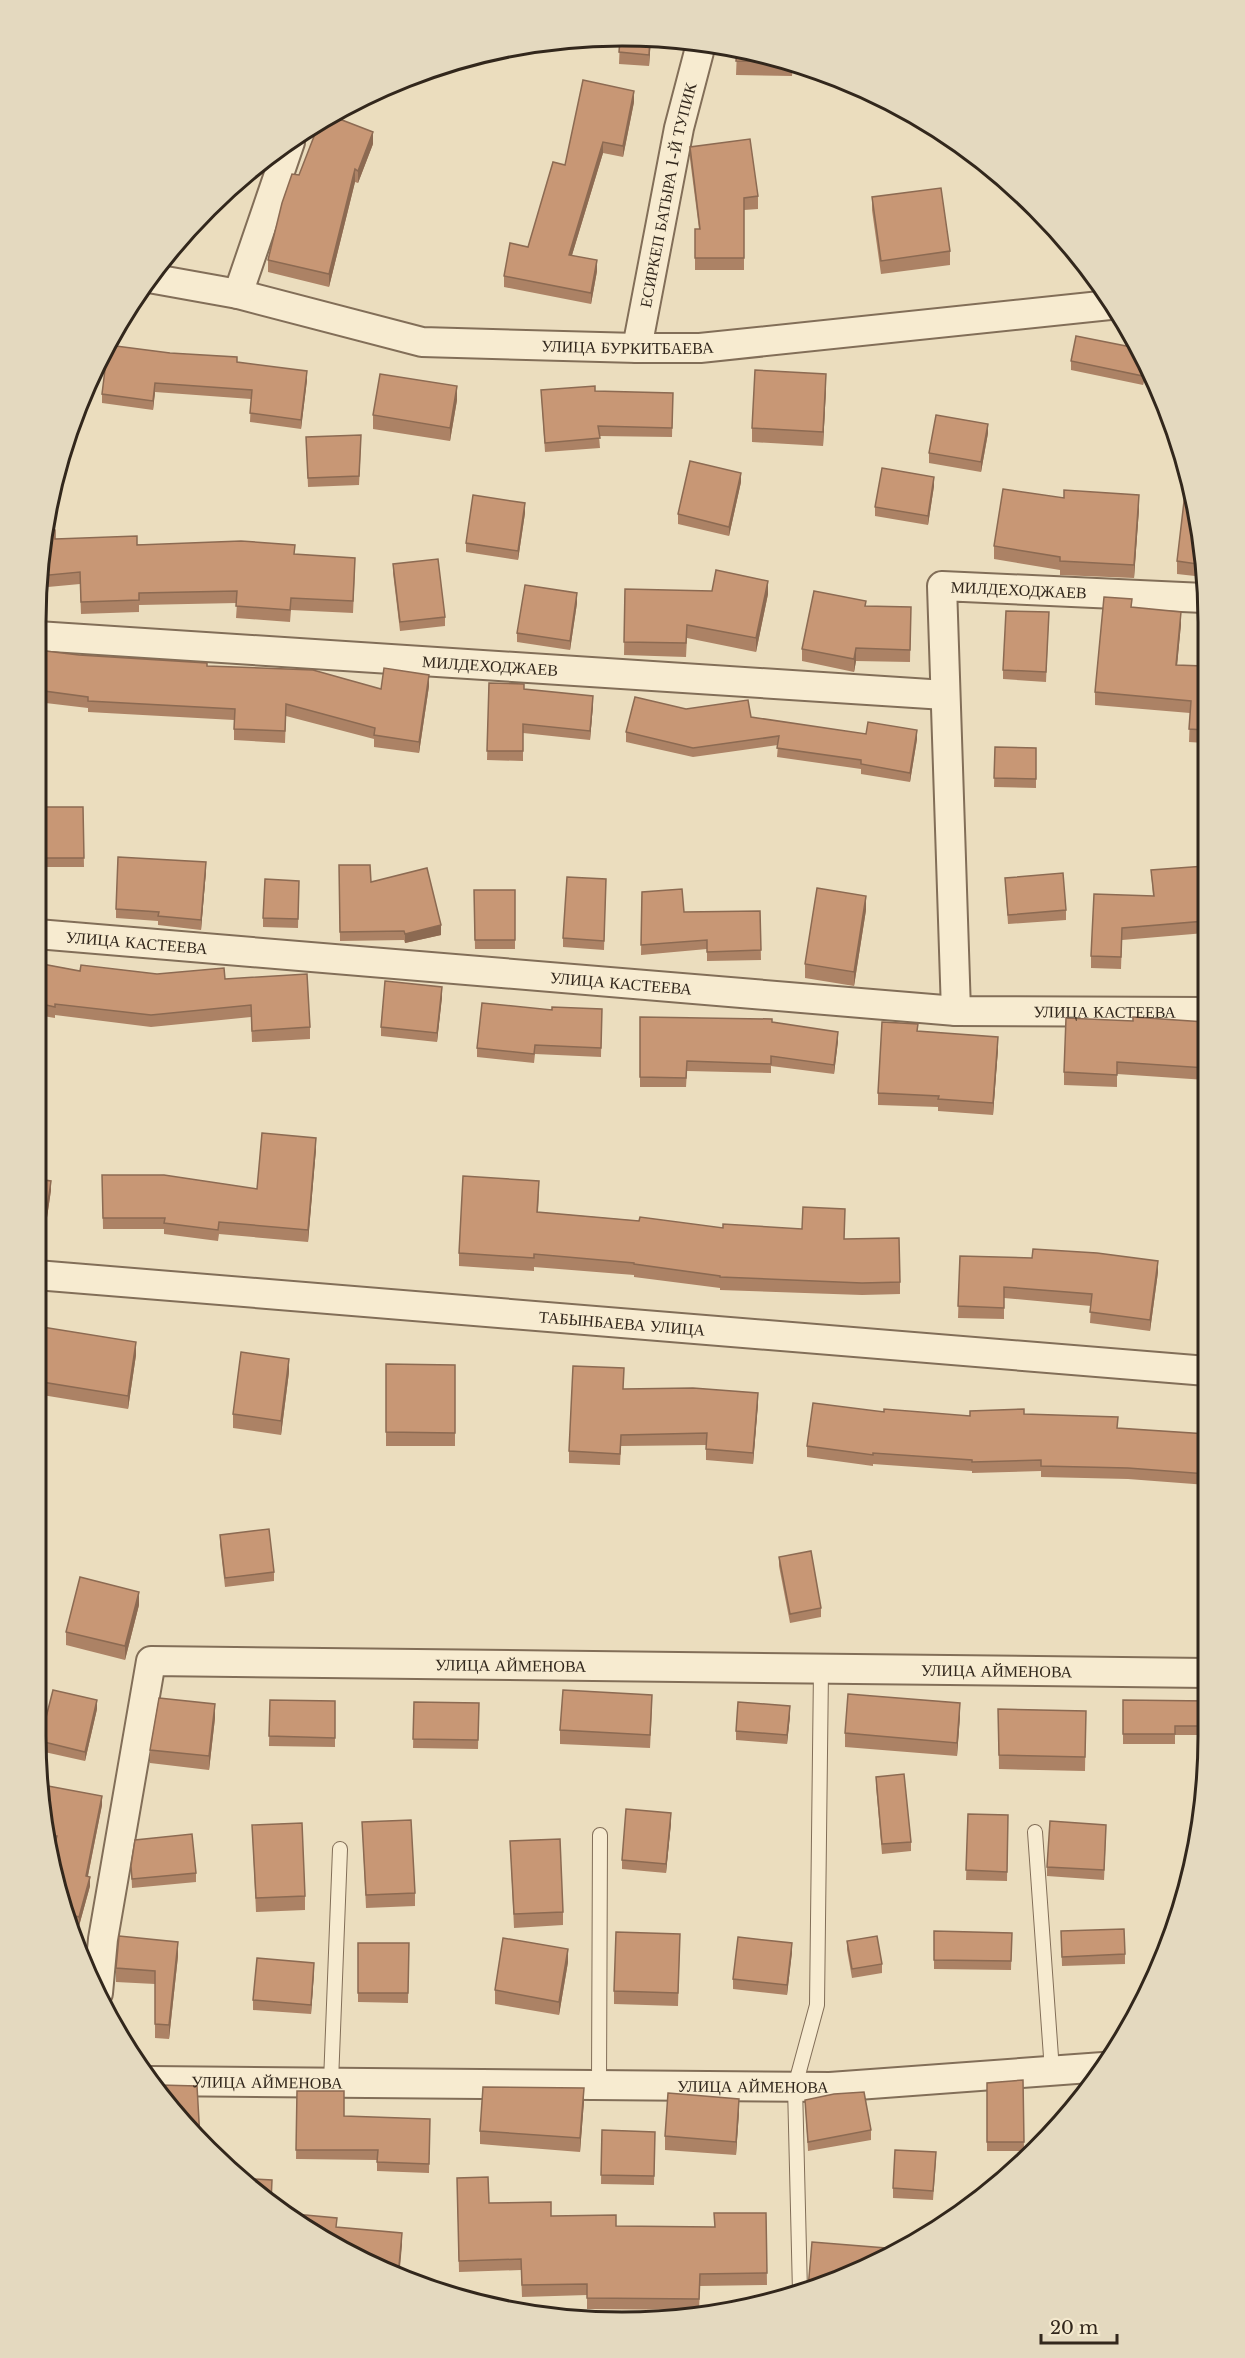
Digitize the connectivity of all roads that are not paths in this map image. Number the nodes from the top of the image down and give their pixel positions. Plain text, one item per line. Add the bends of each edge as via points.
1 (698, 51) edge
2 (285, 156) edge
3 (160, 280) edge
4 (238, 294) junction
5 (1103, 305) edge
6 (637, 348) junction
7 (1197, 598) edge
8 (46, 637) edge
9 (945, 695) junction
10 (46, 935) edge
11 (956, 1011) junction
12 (1198, 1012) edge
13 (46, 1276) edge
14 (1198, 1370) edge
15 (821, 1669) junction
16 (1198, 1672) edge
17 (1035, 1832) dead end
18 (600, 1835) dead end
19 (340, 1849) dead end
20 (100, 1976) edge
21 (1092, 2068) edge
22 (1052, 2071) junction
23 (162, 2081) edge
24 (331, 2082) junction
25 (599, 2084) junction
26 (795, 2086) junction
27 (800, 2284) edge

1 - 6 street, ЕСИРКЕП БАТЫРА 1-Й ТУПИК via 679,128
2 - 4 street
3 - 4 street, УЛИЦА БУРКИТБАЕВА
4 - 6 street, УЛИЦА БУРКИТБАЕВА via 422,342
5 - 6 street, УЛИЦА БУРКИТБАЕВА via 700,348
7 - 9 street, МИЛДЕХОДЖАЕВ via 942,586
8 - 9 street, МИЛДЕХОДЖАЕВ
9 - 11 street, МИЛДЕХОДЖАЕВ
10 - 11 street, УЛИЦА КАСТЕЕВА
11 - 12 street, УЛИЦА КАСТЕЕВА
13 - 14 street, ТАБЫНБАЕВА УЛИЦА
15 - 16 street, УЛИЦА АЙМЕНОВА
15 - 20 street, УЛИЦА АЙМЕНОВА via 151,1661
15 - 26 lane via 817,2005
17 - 22 lane
18 - 25 lane
19 - 24 lane
21 - 22 street, УЛИЦА АЙМЕНОВА
22 - 26 street, УЛИЦА АЙМЕНОВА via 830,2087
23 - 24 street, УЛИЦА АЙМЕНОВА
24 - 25 street, УЛИЦА АЙМЕНОВА
25 - 26 street, УЛИЦА АЙМЕНОВА
26 - 27 lane

